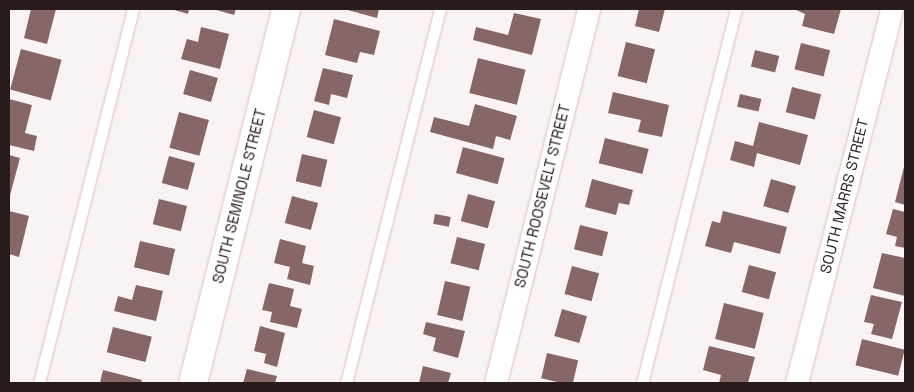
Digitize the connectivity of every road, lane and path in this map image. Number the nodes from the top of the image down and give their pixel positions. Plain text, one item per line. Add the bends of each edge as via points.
1 (133, 9) edge
2 (286, 9) edge
3 (440, 9) edge
4 (589, 9) edge
5 (736, 9) edge
6 (892, 9) edge
7 (39, 383) edge
8 (193, 383) edge
9 (346, 383) edge
10 (496, 383) edge
11 (642, 383) edge
12 (797, 383) edge

1 - 7 lane
2 - 8 street, SOUTH SEMINOLE STREET
3 - 9 lane
4 - 10 street, SOUTH ROOSEVELT STREET
5 - 11 lane
6 - 12 street, SOUTH MARRS STREET

